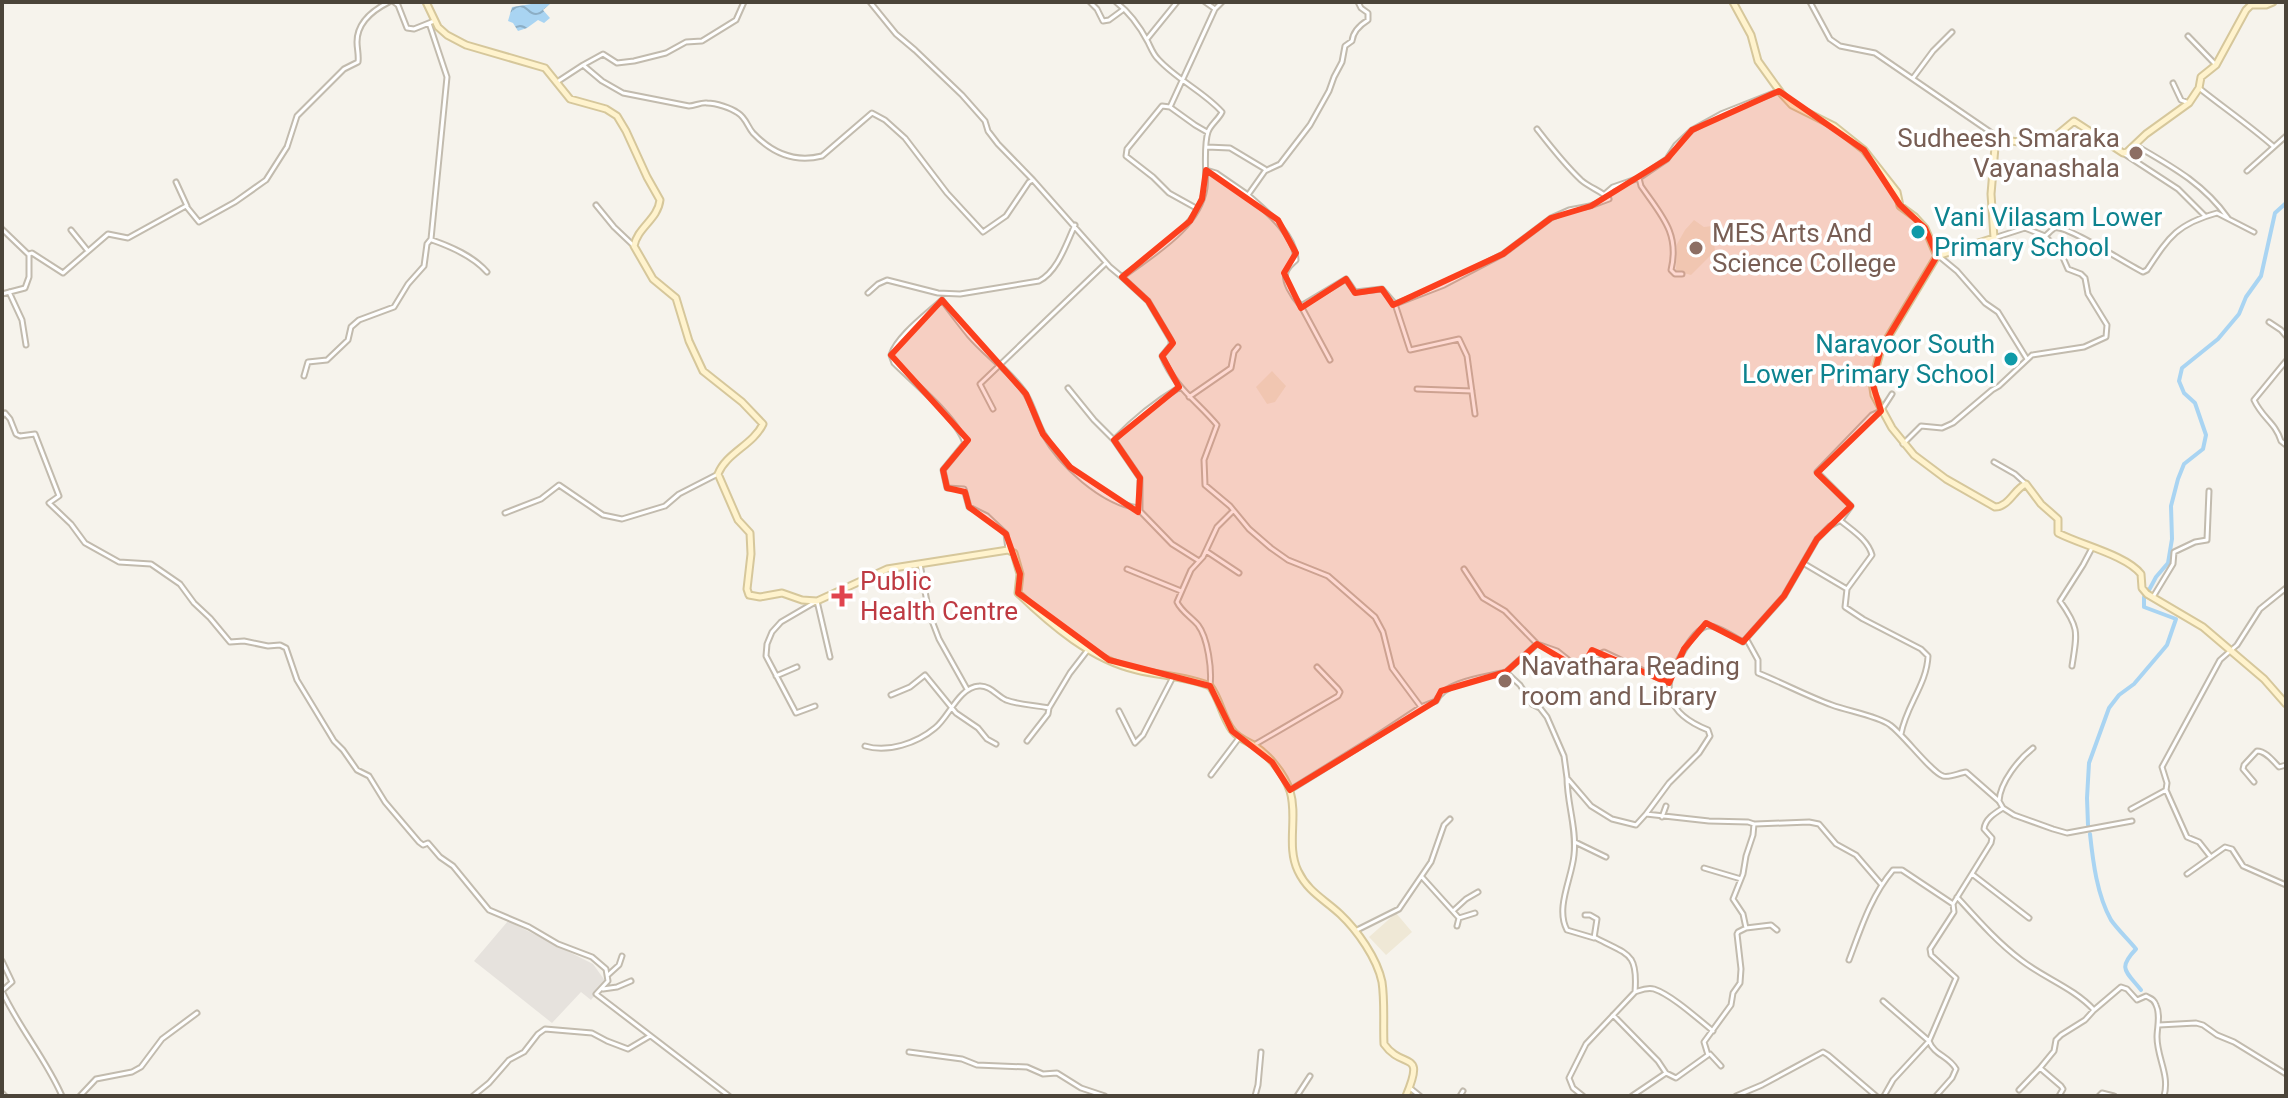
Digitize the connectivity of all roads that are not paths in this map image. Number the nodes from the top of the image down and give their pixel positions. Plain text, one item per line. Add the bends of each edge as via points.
1 (391, 2) edge
2 (426, 2) edge
3 (744, 2) edge
4 (870, 2) edge
5 (1090, 2) edge
6 (1116, 2) edge
7 (1177, 2) edge
8 (1205, 2) edge
9 (1222, 2) edge
10 (1358, 2) edge
11 (1733, 2) edge
12 (1810, 2) edge
13 (2273, 2) edge
14 (2256, 3) edge
15 (1125, 9) junction
16 (1215, 9) junction
17 (432, 22) junction
18 (1952, 32) dead end
19 (2188, 36) dead end
20 (1146, 39) junction
21 (583, 65) junction
22 (2216, 65) junction
23 (1912, 79) junction
24 (1182, 81) junction
25 (557, 82) junction
26 (2173, 83) dead end
27 (2199, 88) junction
28 (1779, 91) junction
29 (2189, 103) junction
30 (1170, 107) junction
31 (1537, 129) dead end
32 (1208, 132) junction
33 (2286, 136) edge
34 (2002, 140) junction
35 (2135, 145) junction
36 (2273, 146) junction
37 (1207, 147) junction
38 (2123, 153) junction
39 (1266, 169) junction
40 (1206, 170) junction
41 (2247, 171) dead end
42 (1639, 178) junction
43 (1033, 180) junction
44 (176, 182) dead end
45 (1605, 194) junction
46 (1248, 195) junction
47 (596, 205) dead end
48 (187, 206) junction
49 (1198, 209) junction
50 (2205, 216) junction
51 (2228, 218) junction
52 (1075, 225) junction
53 (2, 229) edge
54 (71, 230) dead end
55 (2254, 232) dead end
56 (2045, 236) junction
57 (1994, 238) junction
58 (431, 239) junction
59 (634, 246) junction
60 (88, 251) junction
61 (29, 254) junction
62 (1937, 256) junction
63 (1107, 263) junction
64 (487, 272) dead end
65 (1682, 274) dead end
66 (1122, 277) junction
67 (9, 292) junction
68 (868, 293) dead end
69 (2, 294) edge
70 (949, 294) junction
71 (942, 300) junction
72 (1395, 304) junction
73 (1301, 306) junction
74 (2269, 322) dead end
75 (2286, 336) edge
76 (26, 345) dead end
77 (1238, 347) dead end
78 (2027, 359) junction
79 (1330, 360) dead end
80 (2286, 361) edge
81 (999, 365) junction
82 (304, 376) dead end
83 (1180, 387) junction
84 (1068, 388) dead end
85 (1417, 389) dead end
86 (1472, 391) junction
87 (1892, 394) dead end
88 (1189, 397) junction
89 (993, 409) dead end
90 (1881, 411) junction
91 (1475, 414) dead end
92 (2, 416) edge
93 (1114, 440) junction
94 (1903, 444) junction
95 (2286, 445) edge
96 (1994, 462) dead end
97 (718, 474) junction
98 (2026, 484) junction
99 (2209, 491) dead end
100 (1138, 508) junction
101 (1234, 511) junction
102 (505, 513) dead end
103 (1841, 520) junction
104 (2092, 548) junction
105 (1008, 550) junction
106 (1206, 551) junction
107 (1199, 561) junction
108 (1803, 563) junction
109 (920, 564) junction
110 (1127, 569) dead end
111 (1464, 569) dead end
112 (1239, 573) dead end
113 (2286, 588) edge
114 (1847, 589) junction
115 (1181, 591) junction
116 (2153, 598) junction
117 (817, 601) junction
118 (1746, 639) junction
119 (1537, 644) junction
120 (1089, 648) junction
121 (2230, 652) junction
122 (830, 657) dead end
123 (2072, 666) dead end
124 (797, 667) dead end
125 (1317, 667) dead end
126 (1506, 672) junction
127 (1174, 675) junction
128 (776, 676) junction
129 (1669, 683) junction
130 (1210, 686) junction
131 (967, 689) junction
132 (891, 695) dead end
133 (2284, 700) edge
134 (815, 706) dead end
135 (1421, 707) junction
136 (1049, 708) junction
137 (952, 709) junction
138 (1119, 711) dead end
139 (1901, 734) junction
140 (1239, 738) junction
141 (1027, 741) dead end
142 (996, 744) dead end
143 (1254, 745) junction
144 (865, 746) dead end
145 (2033, 748) dead end
146 (2286, 765) edge
147 (1211, 775) dead end
148 (1567, 778) junction
149 (2254, 782) dead end
150 (1290, 790) junction
151 (2166, 790) junction
152 (1999, 801) junction
153 (1666, 806) dead end
154 (2003, 808) junction
155 (2131, 809) dead end
156 (1646, 814) junction
157 (1662, 817) junction
158 (1450, 819) dead end
159 (2132, 821) dead end
160 (1754, 824) junction
161 (1575, 842) junction
162 (2210, 856) junction
163 (1606, 857) dead end
164 (1704, 868) dead end
165 (1971, 873) junction
166 (2187, 874) dead end
167 (1422, 877) junction
168 (1741, 879) junction
169 (1881, 884) junction
170 (2286, 885) edge
171 (1478, 892) dead end
172 (1956, 897) junction
173 (1953, 904) junction
174 (1453, 911) junction
175 (1475, 913) dead end
176 (1585, 915) dead end
177 (1459, 918) junction
178 (2029, 918) dead end
179 (1457, 926) dead end
180 (1746, 928) junction
181 (1777, 930) dead end
182 (1355, 931) junction
183 (1594, 938) junction
184 (622, 956) dead end
185 (1849, 960) dead end
186 (2, 961) edge
187 (608, 975) junction
188 (631, 981) dead end
189 (603, 989) junction
190 (1635, 992) junction
191 (1883, 1001) dead end
192 (2094, 1010) junction
193 (197, 1013) dead end
194 (1613, 1015) junction
195 (2159, 1025) junction
196 (1713, 1031) junction
197 (650, 1036) junction
198 (1929, 1041) junction
199 (909, 1052) dead end
200 (1261, 1052) dead end
201 (1709, 1053) junction
202 (1721, 1066) dead end
203 (2040, 1068) junction
204 (1666, 1073) junction
205 (2286, 1074) edge
206 (1310, 1076) dead end
207 (1410, 1088) junction
208 (2019, 1090) dead end
209 (1873, 1095) edge
210 (62, 1096) edge
211 (80, 1096) edge
212 (473, 1096) edge
213 (729, 1096) edge
214 (1105, 1096) edge
215 (1255, 1096) edge
216 (1297, 1096) edge
217 (1406, 1096) edge
218 (1420, 1096) edge
219 (1583, 1096) edge
220 (1632, 1096) edge
221 (1736, 1096) edge
222 (1884, 1096) edge
223 (1936, 1096) edge
224 (2059, 1096) edge
225 (2099, 1096) edge
226 (2114, 1096) edge
227 (2164, 1096) edge

1 - 17 street via 398,5 407,28
1 - 48 street via 362,23 358,62 344,69 297,116 287,147 266,180 199,222
2 - 17 main road
3 - 21 street via 736,20 702,41 634,61 617,63 603,54
4 - 43 street via 896,34 962,95
5 - 15 street via 1103,21
6 - 15 street
7 - 20 street
8 - 16 street
9 - 16 street
10 - 39 street via 1369,17 1345,46 1325,101 1280,164
11 - 28 main road via 1758,61
12 - 23 street via 1830,39 1875,53
13 - 14 main road
14 - 22 main road via 2246,10
15 - 20 street
16 - 24 street
17 - 25 main road via 466,45 545,68
17 - 58 street via 447,77
18 - 23 street
19 - 22 street
20 - 24 street via 1154,55
21 - 25 street
21 - 43 street via 623,93 694,107 706,102 736,111 770,148 796,158 822,156 872,113 905,138 983,232 1006,216
22 - 27 main road via 2201,77
23 - 34 street
24 - 30 street
24 - 32 street via 1222,112
25 - 59 main road via 570,99 617,116 659,195 659,209
26 - 29 street via 2181,100
27 - 29 main road
27 - 36 street
28 - 42 street via 1692,130 1667,159
28 - 62 main road via 1792,105 1834,126 1864,150 1897,192 1900,206 1925,228
29 - 35 main road
30 - 32 street
30 - 49 street via 1162,106 1126,156 1169,193
31 - 45 street via 1565,165
32 - 37 street
33 - 36 street
34 - 38 main road via 2045,145 2074,121
34 - 57 main road via 1995,147 1991,194
35 - 38 main road
35 - 51 street via 2180,170 2214,198
36 - 41 street
37 - 39 street via 1230,148
37 - 40 street
38 - 50 street via 2178,189
39 - 46 street
40 - 46 street
40 - 49 street
42 - 45 street
42 - 65 street via 1669,227 1675,254 1671,270
43 - 52 street
44 - 48 street
45 - 72 street via 1609,199 1551,218 1503,254
46 - 73 street via 1278,220 1296,253 1285,276
47 - 59 street
48 - 60 street via 128,238 108,234
49 - 66 street via 1171,239
50 - 51 street via 2217,213
50 - 56 street via 2179,229 2143,272 2060,227
51 - 55 street
52 - 63 street
52 - 70 street via 1045,278
53 - 61 street
54 - 60 street
56 - 57 street via 2025,228
56 - 78 street via 2068,269 2085,278 2107,332 2093,344
57 - 62 main road
58 - 64 street
58 - 82 street via 424,266 394,307 359,320 327,360 308,362
59 - 97 main road via 653,279 676,298 703,371 763,424
60 - 61 street via 63,273
61 - 67 street via 25,288
62 - 78 street via 1998,312
62 - 90 main road via 1881,349 1872,382
63 - 66 street
63 - 81 street
66 - 83 street via 1148,301 1171,340 1162,356
67 - 69 street
67 - 76 street
68 - 70 street via 887,280
70 - 71 street
71 - 81 street
71 - 105 street via 891,355 962,434 965,443 943,470 947,488 964,489 969,507 1006,534
72 - 73 street via 1382,289 1355,292 1346,279
72 - 86 street via 1410,350 1459,339
73 - 79 street
74 - 75 street
77 - 88 street via 1229,371
78 - 94 street via 1953,423 1921,426
80 - 95 street via 2254,400
81 - 89 street via 980,384
81 - 100 street via 1026,394 1043,434 1070,467 1097,490
83 - 88 street
83 - 93 street
84 - 93 street
85 - 86 street
86 - 91 street
87 - 90 street
88 - 101 street via 1217,425 1204,460 1205,485
90 - 94 main road
90 - 103 street via 1817,472 1851,506
92 - 187 street via 10,419 16,434 35,434 59,496 49,503 85,543 119,562 160,569 180,584 230,642 286,648 297,680 334,741 357,770 369,776 419,842 428,843 453,866 489,910 592,957
93 - 100 street via 1140,478
94 - 98 main road via 1936,472 1995,507
96 - 98 street
97 - 102 street via 665,506 628,519 603,515 559,485 541,499
97 - 117 main road via 738,520 750,533 749,595 782,593
98 - 104 main road via 2058,519 2058,533
99 - 116 street via 2207,540 2174,552 2173,564
100 - 107 street via 1160,534
101 - 106 street via 1217,527
101 - 135 street via 1271,548 1328,576 1375,617 1392,668
103 - 108 street via 1817,539
103 - 114 street via 1872,555
104 - 116 main road via 2130,563
104 - 123 street via 2060,601 2077,630
105 - 109 main road
105 - 120 main road via 1014,553 1020,574 1018,593
106 - 107 street
106 - 112 street
107 - 115 street
108 - 114 street
108 - 118 street via 1775,608
109 - 117 main road via 877,572
109 - 131 street via 929,613
110 - 115 street
111 - 119 street via 1483,598 1505,611
113 - 121 street via 2260,609
114 - 139 street via 1848,610 1928,656
115 - 130 street via 1177,605 1206,638
116 - 121 main road via 2203,627
117 - 122 street
117 - 128 street via 772,632 766,656
118 - 129 street via 1711,625 1703,627 1684,649
118 - 139 street via 1758,660 1758,673 1824,703 1888,723
119 - 126 street
119 - 129 street via 1557,651 1581,670 1604,652
120 - 127 main road via 1135,670
120 - 136 street
121 - 133 main road
121 - 151 street via 2213,671 2162,767
124 - 128 street
125 - 143 street via 1338,689 1338,696
126 - 135 street via 1454,686
126 - 148 street via 1547,717 1564,756
127 - 130 main road
127 - 138 street via 1138,742 1133,742
128 - 134 street via 796,713
129 - 156 street via 1679,712 1710,736
130 - 140 main road
131 - 136 street via 985,687 1006,700
131 - 137 street
132 - 137 street via 925,675
135 - 150 street
136 - 141 street
137 - 142 street
137 - 144 street via 934,730 915,740 885,750
139 - 152 street via 1938,775 1966,772
140 - 143 main road
140 - 147 street
143 - 150 main road
145 - 152 street via 2016,766
146 - 149 street via 2279,767 2257,751 2243,769
148 - 156 street via 1591,806 1612,819 1636,825
148 - 161 street
150 - 182 main road via 1296,867 1309,890
151 - 155 street
151 - 162 street via 2188,838
152 - 154 street
153 - 157 street
154 - 159 street via 2067,833
154 - 165 street via 1985,824 1992,838
156 - 157 street
157 - 160 street
158 - 167 street
160 - 168 street
160 - 169 street via 1819,824
161 - 163 street
161 - 183 street via 1564,926
162 - 166 street
162 - 170 street via 2229,848 2243,866
164 - 168 street
165 - 172 street
165 - 178 street
167 - 174 street
167 - 182 street via 1399,909
168 - 180 street via 1733,899
169 - 173 street via 1893,870 1902,870
169 - 185 street
171 - 174 street
172 - 173 street
172 - 192 street via 2021,961
173 - 198 street via 1954,912 1930,952 1956,978
174 - 177 street
175 - 177 street
176 - 183 street via 1597,919
177 - 179 street
180 - 181 street via 1771,925
180 - 196 street via 1737,934 1740,983
182 - 207 main road via 1382,982 1384,1044 1414,1068
183 - 190 street via 1632,959
184 - 187 street
186 - 210 street via 12,982 2,991 12,1014
187 - 189 street
188 - 189 street
189 - 197 street via 596,994
190 - 194 street
190 - 196 street via 1655,990 1667,996
191 - 198 street
192 - 195 street via 2124,987 2137,1000 2153,1000
192 - 203 street via 2056,1040
193 - 211 street via 162,1039 141,1067 96,1079
194 - 204 street
194 - 219 street via 1586,1044 1569,1078
195 - 205 street via 2203,1025
195 - 227 street
196 - 201 street via 1704,1042
197 - 212 street via 628,1049 592,1033 545,1029
197 - 213 street
198 - 222 street
198 - 223 street via 1956,1069
199 - 214 street via 1057,1073
200 - 215 street
201 - 202 street
201 - 204 street via 1676,1078
203 - 208 street
203 - 224 street via 2061,1086
204 - 220 street
206 - 216 street
207 - 217 main road
207 - 218 street
209 - 221 street via 1823,1052
225 - 226 street

